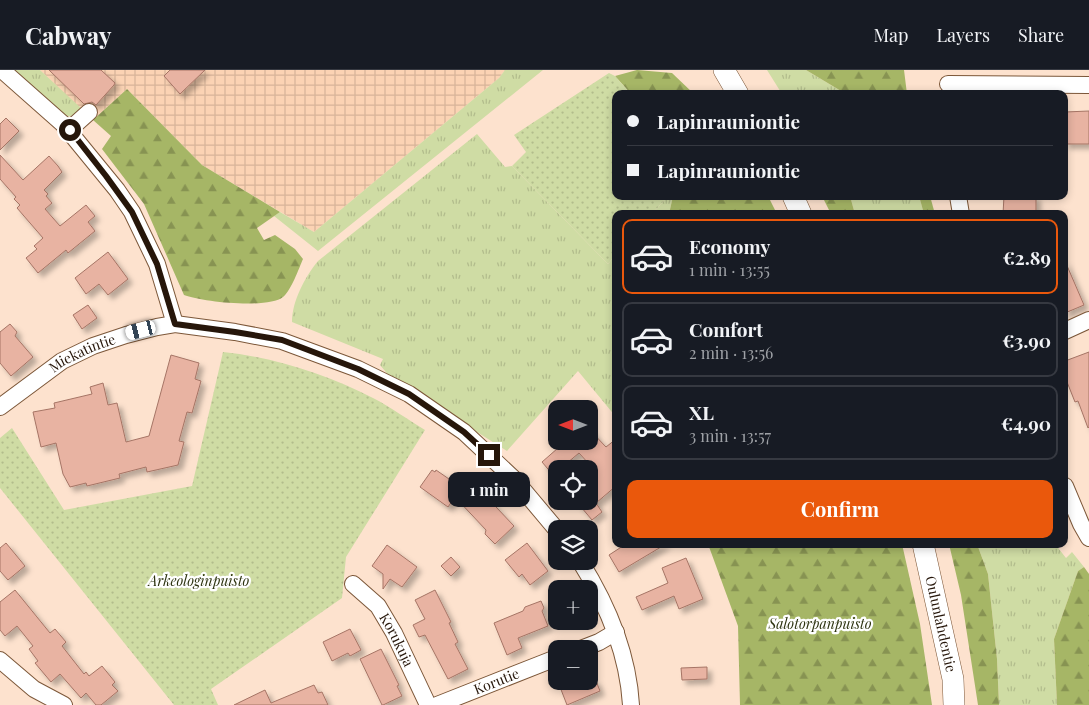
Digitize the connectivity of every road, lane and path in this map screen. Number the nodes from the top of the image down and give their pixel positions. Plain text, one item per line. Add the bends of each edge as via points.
1 (2, 70) edge
2 (724, 70) edge
3 (948, 83) edge
4 (1089, 84) edge
5 (736, 90) edge
6 (90, 112) dead end
7 (62, 130) junction
8 (1089, 320) edge
9 (175, 324) junction
10 (1068, 330) edge
11 (1, 403) edge
12 (1068, 493) edge
13 (548, 520) edge
14 (1089, 538) edge
15 (925, 548) edge
16 (586, 570) edge
17 (353, 584) dead end
18 (616, 632) junction
19 (598, 642) edge
20 (0, 660) edge
21 (548, 661) edge
22 (64, 705) edge
23 (428, 705) edge
24 (437, 705) edge
25 (631, 705) edge
26 (954, 705) edge

1 - 7 street
2 - 5 main road
3 - 4 street
6 - 7 street
7 - 9 street via 112,183 132,212 157,264
8 - 10 street
9 - 11 street, Miekatintie via 126,334 93,346 62,361
9 - 13 street, Miekatintie via 282,340 358,369 409,394 464,432 514,479
12 - 14 street
15 - 26 main road, Oulunlahdentie via 953,679
16 - 18 street
17 - 23 street, Korukuja via 378,606
18 - 19 street
18 - 25 street
20 - 22 street via 34,689
21 - 24 street, Korutie

